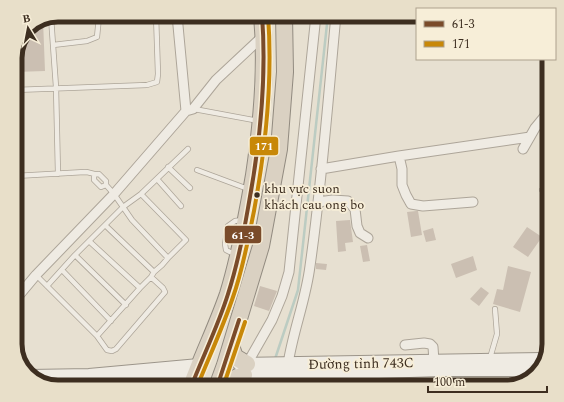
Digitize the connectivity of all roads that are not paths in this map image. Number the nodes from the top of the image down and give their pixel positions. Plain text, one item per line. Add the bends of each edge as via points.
1 (98, 22) edge
2 (156, 22) edge
3 (178, 22) edge
4 (262, 22) edge
5 (284, 22) edge
6 (315, 22) edge
7 (335, 22) edge
8 (52, 23) edge
9 (263, 36) junction
10 (53, 45) junction
11 (56, 87) junction
12 (22, 89) edge
13 (190, 110) junction
14 (261, 121) junction
15 (542, 121) edge
16 (530, 137) junction
17 (188, 149) dead end
18 (523, 149) dead end
19 (399, 156) junction
20 (168, 167) junction
21 (321, 169) junction
22 (197, 170) dead end
23 (58, 174) junction
24 (94, 175) junction
25 (22, 176) edge
26 (156, 179) junction
27 (106, 185) junction
28 (190, 188) dead end
29 (251, 191) junction
30 (114, 194) junction
31 (141, 194) junction
32 (318, 202) junction
33 (473, 202) dead end
34 (181, 206) dead end
35 (123, 207) junction
36 (105, 225) junction
37 (368, 238) dead end
38 (89, 241) junction
39 (75, 255) junction
40 (168, 258) junction
41 (62, 270) junction
42 (154, 272) junction
43 (36, 275) junction
44 (151, 277) junction
45 (47, 286) junction
46 (140, 288) junction
47 (22, 292) edge
48 (126, 305) junction
49 (495, 309) dead end
50 (111, 321) junction
51 (97, 336) junction
52 (405, 345) dead end
53 (231, 346) junction
54 (538, 359) edge
55 (489, 360) junction
56 (438, 364) junction
57 (287, 369) junction
58 (532, 370) edge
59 (245, 375) edge
60 (42, 376) edge
61 (195, 376) edge
62 (221, 378) edge
63 (122, 380) edge
64 (233, 380) edge
65 (283, 380) edge
66 (439, 380) edge

1 - 10 lane via 97,37 87,42
2 - 11 lane via 157,82 147,85
3 - 13 street
4 - 9 highway
5 - 53 highway via 285,72 279,149 261,246
6 - 59 street via 289,272 272,320
7 - 21 street
8 - 10 lane
9 - 13 street via 216,80
9 - 14 highway
10 - 11 lane
11 - 12 lane
11 - 23 lane
13 - 14 lane
13 - 30 street
14 - 29 highway
15 - 16 street
16 - 18 street
16 - 19 street
17 - 20 lane
19 - 21 street
19 - 33 street via 402,185 411,204 423,206
20 - 26 lane
20 - 28 lane
21 - 32 street
22 - 29 lane
23 - 24 lane via 90,172
23 - 25 lane
24 - 27 lane via 100,174
24 - 27 lane via 94,180 101,187
26 - 31 lane
26 - 34 lane
27 - 30 lane
29 - 61 highway via 240,253 220,317
30 - 35 lane
30 - 43 street
31 - 35 lane
31 - 40 lane via 186,240
32 - 37 street via 348,201 355,209 360,233
32 - 57 street via 310,268
35 - 36 lane
35 - 40 lane
36 - 38 lane
36 - 42 lane
38 - 39 lane
38 - 46 lane
39 - 41 lane
39 - 48 lane
40 - 42 lane
41 - 45 lane
41 - 50 lane
42 - 44 lane
43 - 45 lane
43 - 47 street
44 - 46 lane
44 - 51 lane via 165,292 116,349 107,350
45 - 51 lane
46 - 48 lane
48 - 50 lane
49 - 55 lane via 497,334
50 - 51 lane
52 - 56 street via 430,344
53 - 59 highway
53 - 62 highway
54 - 55 main road, Đường tỉnh 743C
55 - 56 main road, Đường tỉnh 743C
56 - 57 main road, Đường tỉnh 743C
56 - 58 main road, Đường tỉnh 743C
56 - 66 street
57 - 59 main road, Đường tỉnh 743C
57 - 65 street
59 - 62 main road, Đường tỉnh 743C
59 - 64 highway
60 - 61 main road
61 - 62 highway
61 - 63 main road

